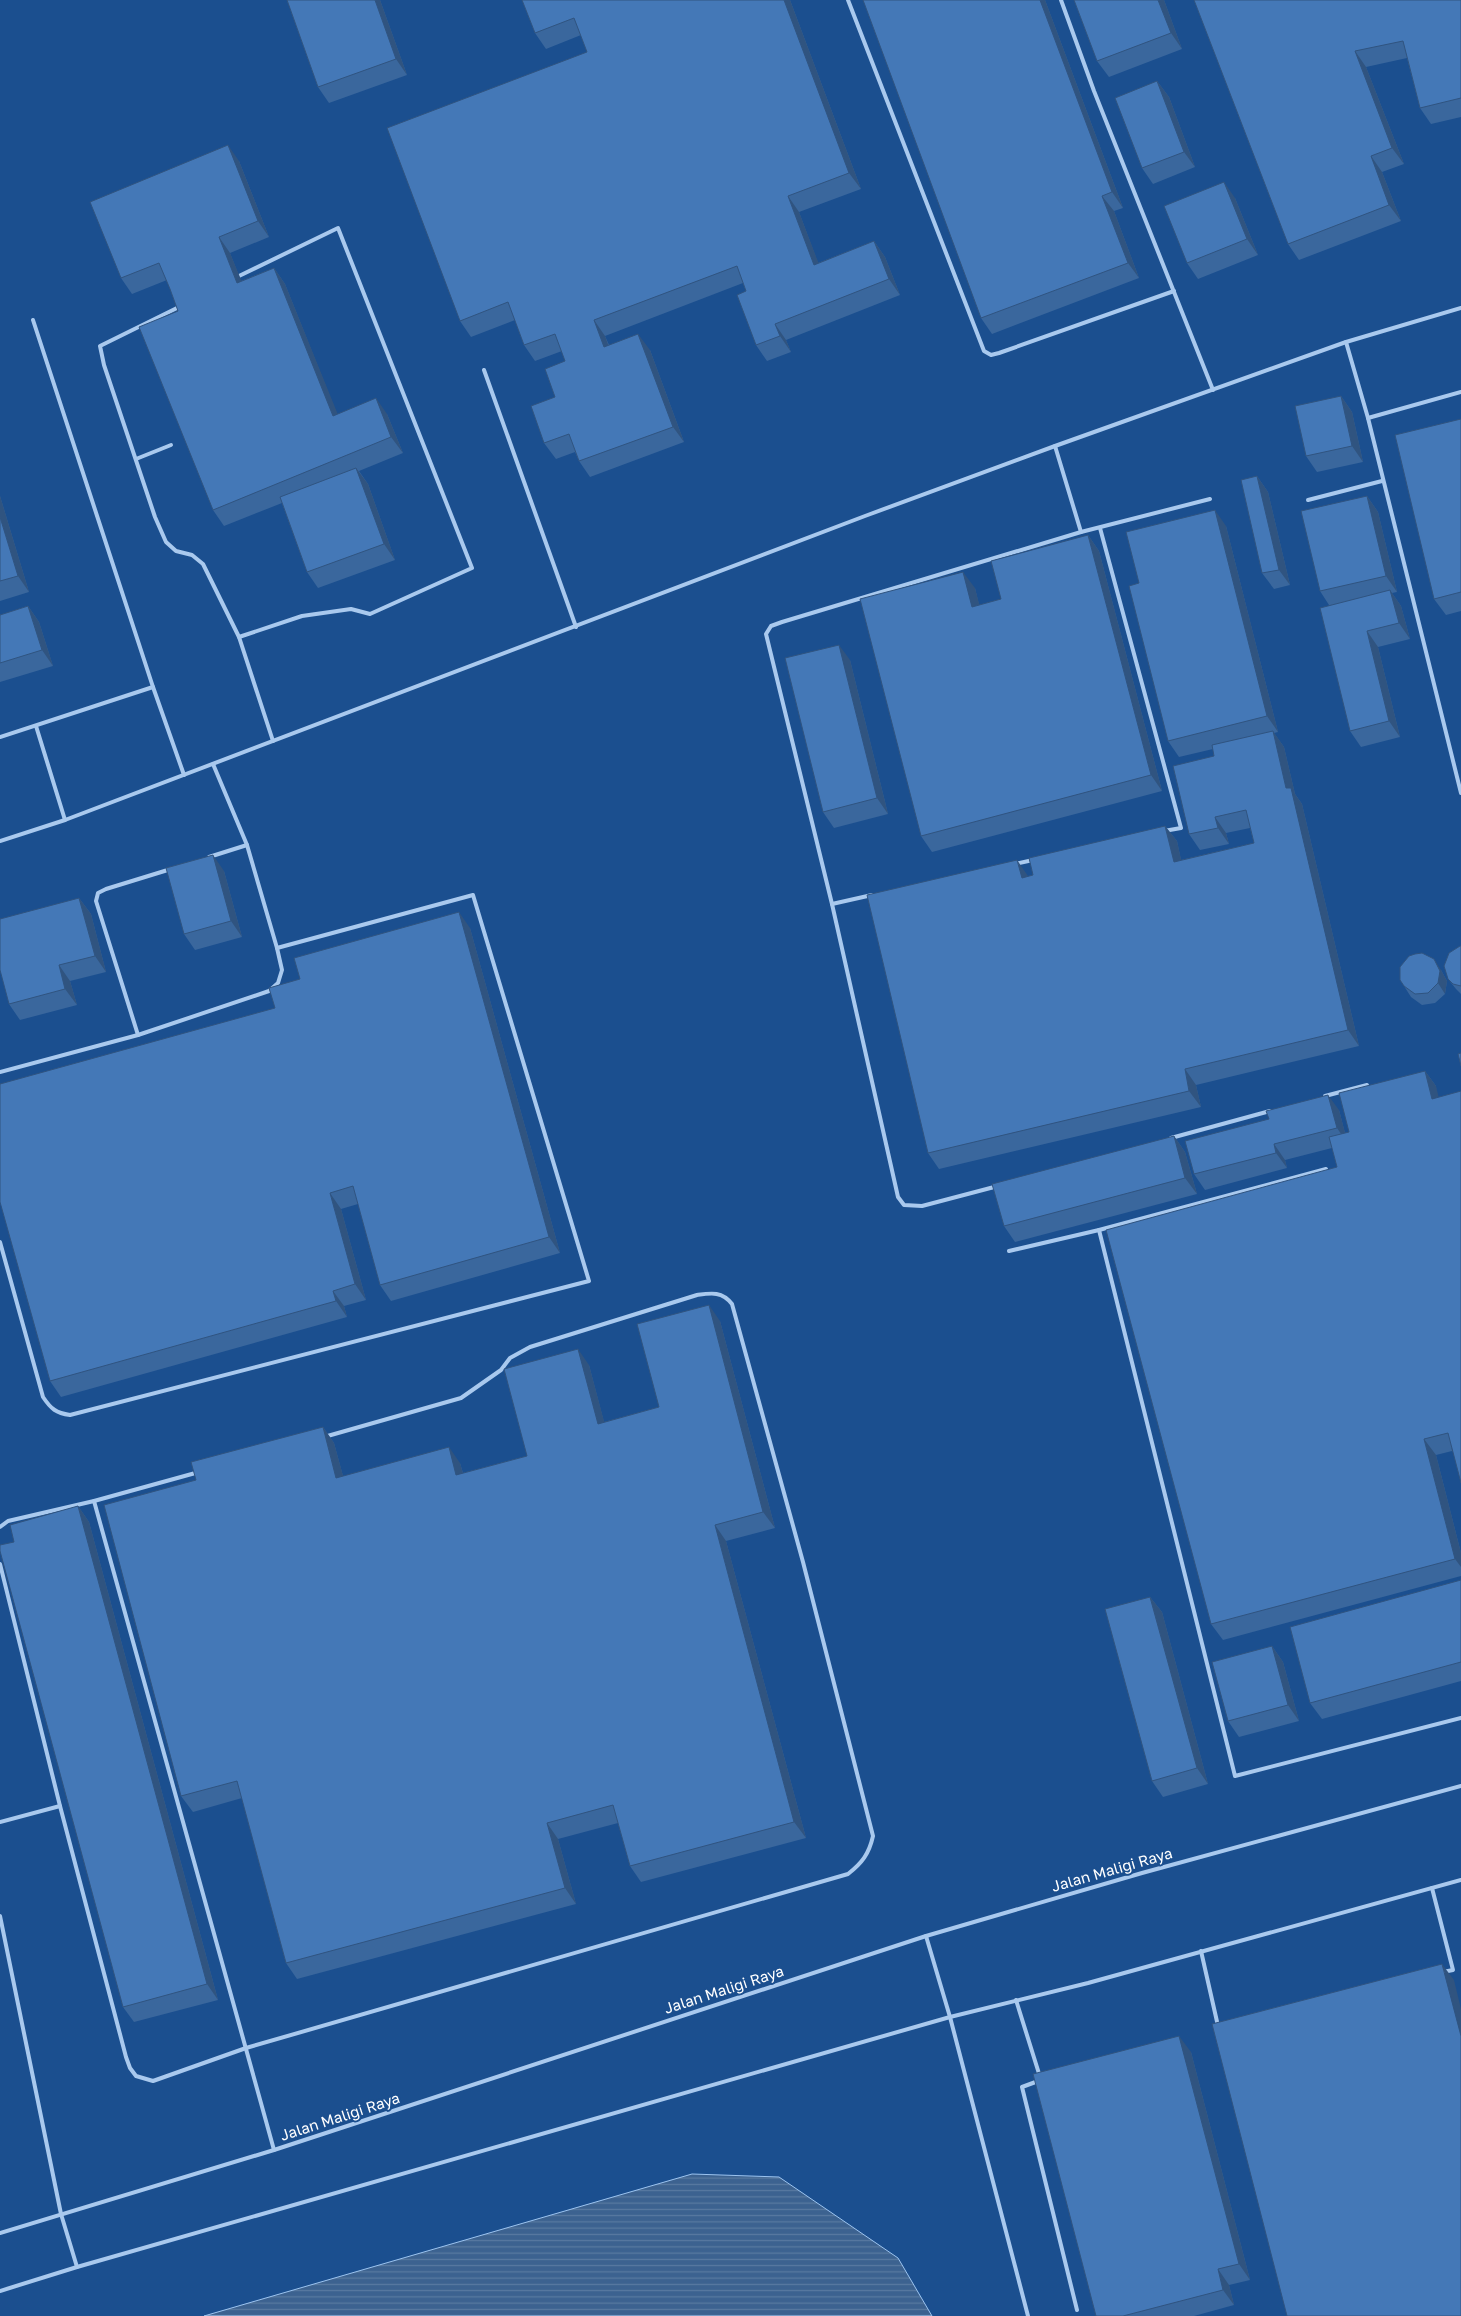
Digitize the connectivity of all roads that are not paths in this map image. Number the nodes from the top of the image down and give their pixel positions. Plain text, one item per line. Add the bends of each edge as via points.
1 (848, 0) edge
2 (1061, 0) edge
3 (240, 276) dead end
4 (1174, 291) junction
5 (181, 305) edge
6 (1461, 308) edge
7 (33, 320) dead end
8 (1346, 342) junction
9 (484, 370) dead end
10 (1213, 390) junction
11 (1461, 392) edge
12 (1368, 418) junction
13 (171, 445) dead end
14 (1055, 446) junction
15 (136, 459) junction
16 (1382, 481) junction
17 (1210, 499) dead end
18 (1308, 500) dead end
19 (1100, 528) junction
20 (1081, 532) junction
21 (576, 627) junction
22 (239, 637) junction
23 (153, 687) junction
24 (36, 726) junction
25 (0, 737) edge
26 (273, 741) junction
27 (213, 764) junction
28 (184, 775) junction
29 (1461, 793) edge
30 (65, 820) junction
31 (1161, 832) edge
32 (0, 840) edge
33 (247, 845) junction
34 (202, 859) edge
35 (1036, 860) edge
36 (1006, 866) edge
37 (175, 867) edge
38 (881, 893) edge
39 (832, 904) junction
40 (277, 948) junction
41 (138, 1035) junction
42 (0, 1072) edge
43 (1367, 1085) edge
44 (1320, 1098) edge
45 (1272, 1110) edge
46 (1168, 1139) edge
47 (1326, 1168) edge
48 (1007, 1183) edge
49 (1099, 1230) junction
50 (0, 1242) edge
51 (1009, 1251) dead end
52 (320, 1438) edge
53 (207, 1470) edge
54 (94, 1501) junction
55 (0, 1527) edge
56 (0, 1564) edge
57 (1461, 1718) edge
58 (1461, 1786) edge
59 (60, 1806) junction
60 (0, 1822) edge
61 (1461, 1880) edge
62 (1432, 1888) junction
63 (0, 1916) edge
64 (926, 1936) junction
65 (1200, 1950) junction
66 (1434, 1974) edge
67 (1016, 2000) junction
68 (950, 2017) junction
69 (1219, 2029) edge
70 (246, 2048) junction
71 (274, 2150) junction
72 (61, 2214) junction
73 (0, 2233) edge
74 (77, 2267) junction
75 (0, 2291) edge
76 (1077, 2310) dead end
77 (1028, 2316) edge

1 - 4 lane via 984,351 999,353
2 - 4 lane
3 - 22 lane via 338,228 472,568 370,614 351,609 302,616
4 - 10 lane
5 - 15 lane via 100,346
6 - 8 lane
7 - 23 lane
8 - 10 lane
8 - 12 lane
9 - 21 lane
10 - 14 lane
11 - 12 lane
12 - 16 lane
13 - 15 lane
14 - 20 lane
14 - 21 lane
15 - 22 lane via 166,542 202,564
16 - 18 lane
16 - 29 lane
17 - 19 lane
19 - 20 lane
19 - 31 lane via 1181,828
20 - 39 lane via 771,626 766,634 768,646
21 - 26 lane
22 - 26 lane
23 - 24 lane
23 - 28 lane
24 - 25 lane
24 - 30 lane
26 - 27 lane
27 - 28 lane
27 - 33 lane
28 - 30 lane
30 - 32 lane
33 - 34 lane
33 - 40 lane
35 - 36 lane
37 - 41 lane via 106,889 98,893 96,902
38 - 39 lane
39 - 48 lane via 898,1197 904,1205 922,1206
40 - 41 lane via 282,970 278,983 269,991
40 - 50 lane via 473,895 589,1281 70,1415 50,1408 43,1397
41 - 42 lane
43 - 44 lane
45 - 46 lane
47 - 49 lane
49 - 51 lane
49 - 57 lane via 1235,1776
52 - 70 lane via 461,1398 501,1370 510,1358 530,1348 696,1295 714,1292 727,1297 732,1304 803,1562 873,1836 870,1850 862,1863 848,1874
53 - 54 lane
54 - 55 lane via 8,1521
54 - 70 lane
56 - 59 lane
58 - 64 lane, Jalan Maligi Raya
59 - 60 lane
59 - 70 lane via 126,2057 136,2076 153,2081
61 - 62 lane
62 - 65 lane
62 - 66 lane via 1453,1970
63 - 72 lane
64 - 68 lane
64 - 71 lane, Jalan Maligi Raya
65 - 67 lane
65 - 69 lane
67 - 68 lane
67 - 76 lane via 1040,2080 1022,2087
68 - 74 lane
68 - 77 lane
70 - 71 lane
71 - 72 lane, Jalan Maligi Raya
72 - 73 lane, Jalan Maligi Raya
72 - 74 lane
74 - 75 lane

